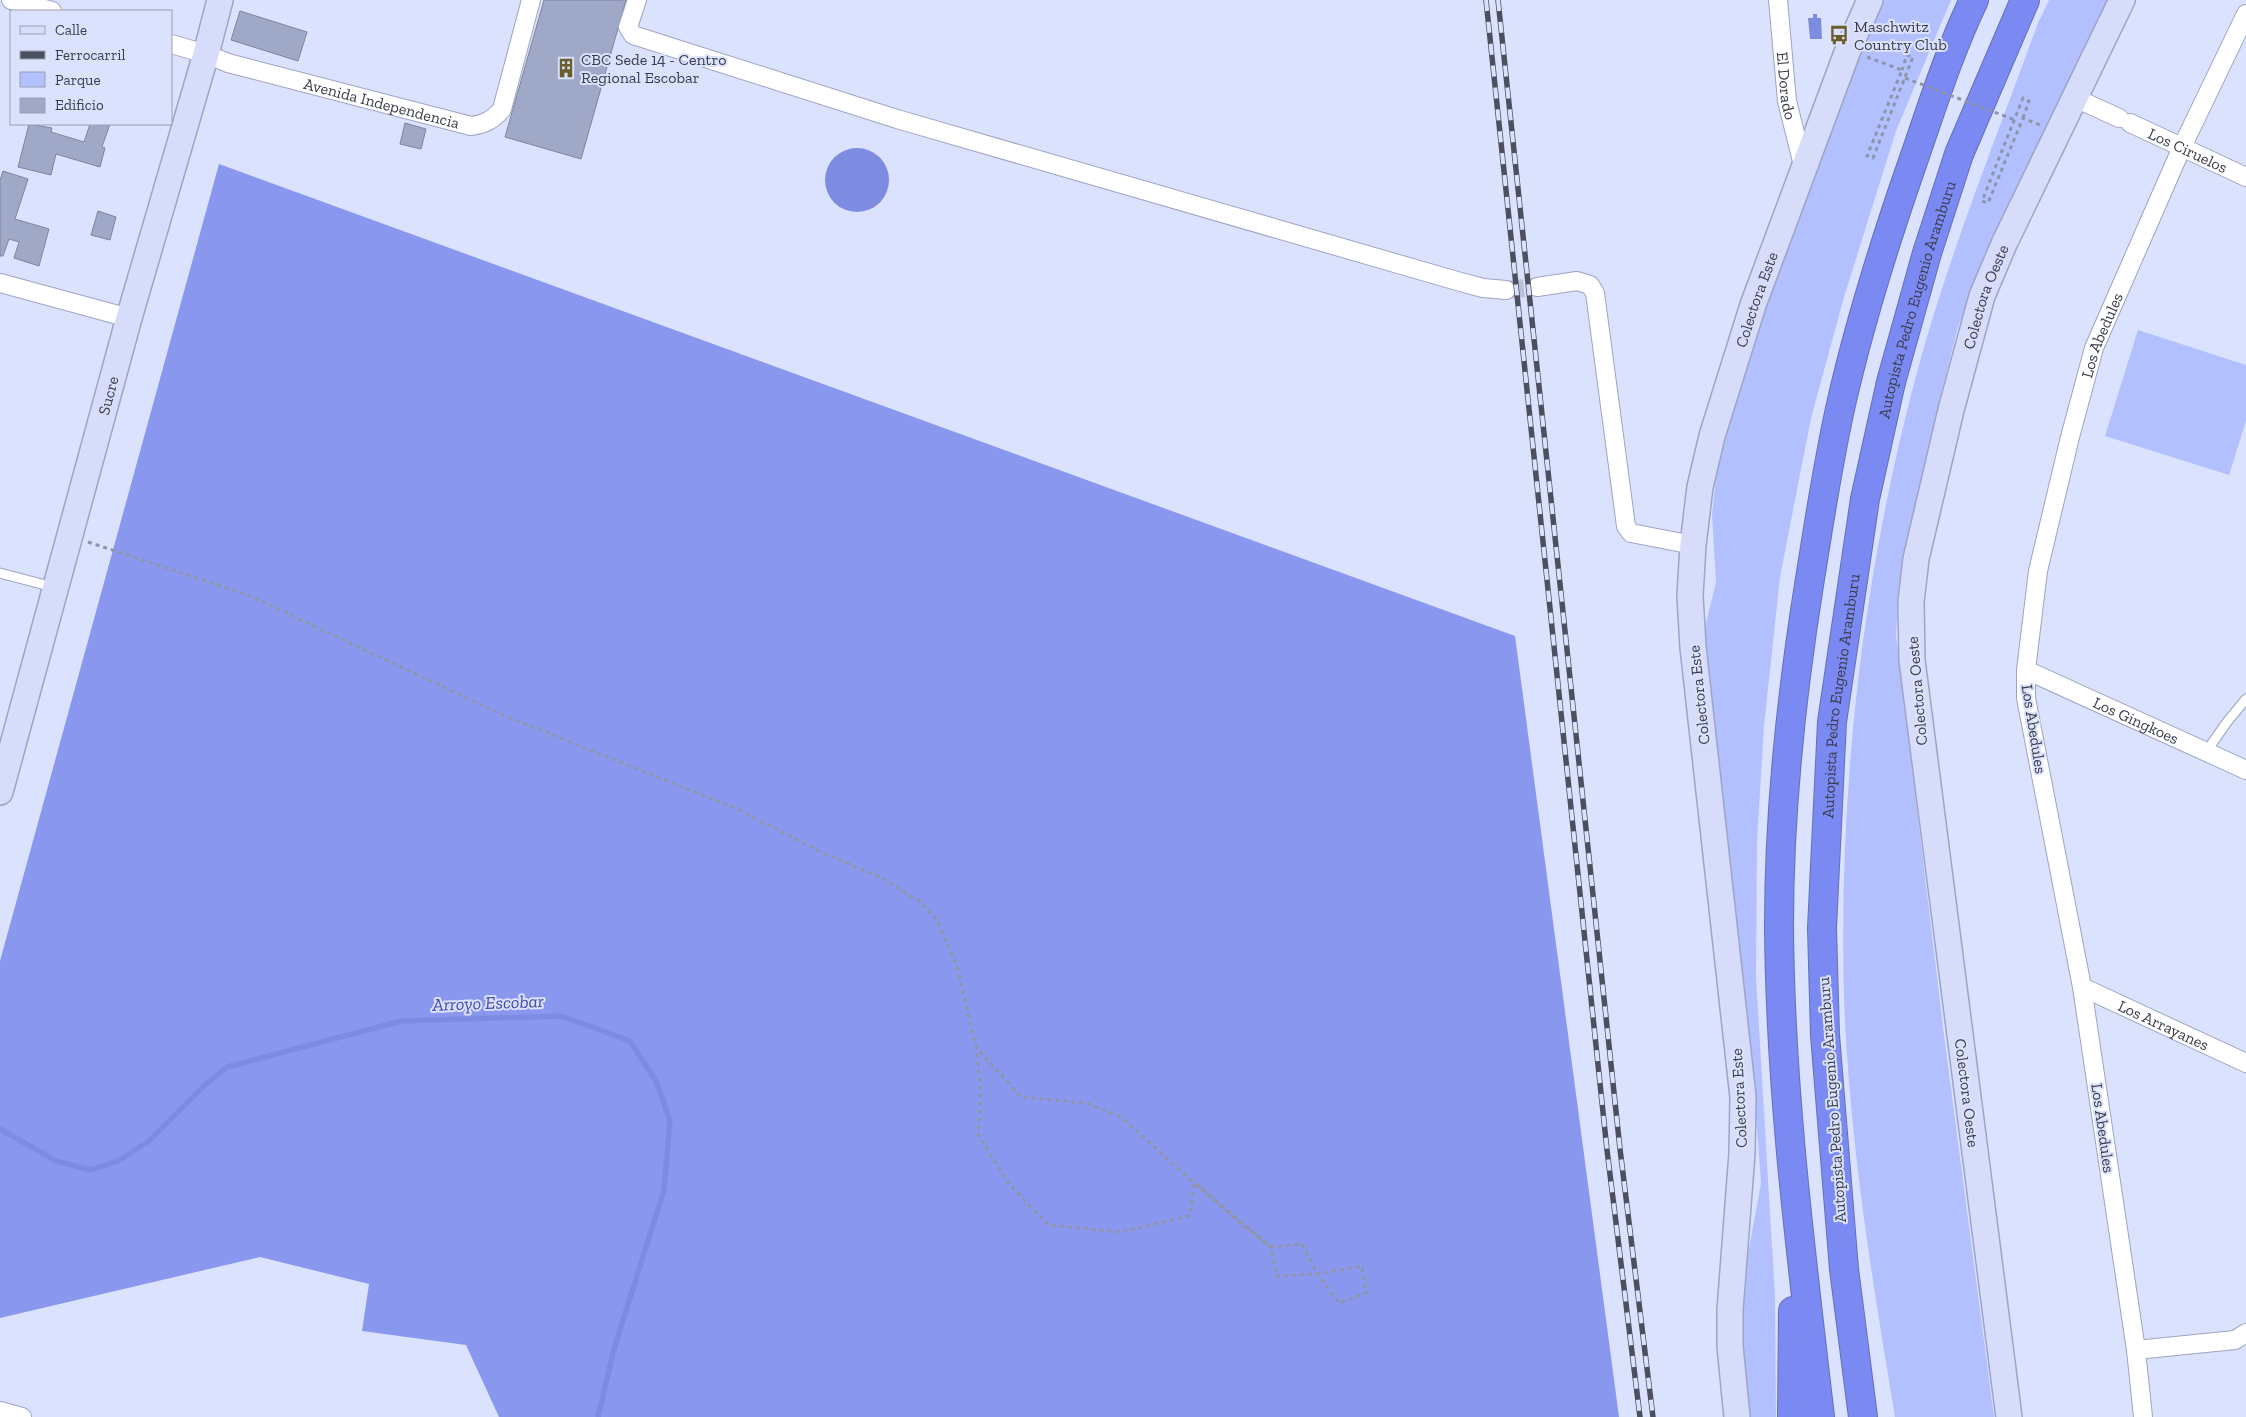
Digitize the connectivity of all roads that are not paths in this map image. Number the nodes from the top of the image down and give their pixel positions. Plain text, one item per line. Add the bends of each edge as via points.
1 (11, 0) edge
2 (220, 0) edge
3 (531, 0) edge
4 (637, 0) edge
5 (1778, 0) edge
6 (1870, 0) edge
7 (1974, 0) edge
8 (2024, 0) edge
9 (2122, 0) edge
10 (48, 10) edge
11 (2246, 14) edge
12 (172, 44) edge
13 (206, 54) junction
14 (2075, 98) junction
15 (2182, 147) junction
16 (1804, 169) junction
17 (2246, 177) edge
18 (0, 283) edge
19 (1538, 287) tunnel mouth
20 (1506, 290) tunnel mouth
21 (129, 318) junction
22 (1692, 545) junction
23 (0, 573) edge
24 (56, 588) junction
25 (2026, 670) junction
26 (2246, 699) edge
27 (2206, 752) junction
28 (2246, 770) edge
29 (0, 792) edge
30 (2082, 987) junction
31 (2246, 1063) edge
32 (1794, 1197) junction
33 (1844, 1268) junction
34 (2246, 1333) edge
35 (2136, 1350) junction
36 (0, 1412) edge
37 (22, 1417) edge
38 (1737, 1417) edge
39 (1792, 1417) edge
40 (1820, 1417) edge
41 (1863, 1417) edge
42 (1881, 1417) edge
43 (2009, 1417) edge
44 (2143, 1417) edge

1 - 10 street
2 - 13 street, Sucre
3 - 13 street, Avenida Independencia via 502,109 494,119 471,126 228,63
4 - 20 street via 628,27 632,35 897,119 1483,288
5 - 16 street, El Dorado via 1787,101
6 - 16 street, Colectora Este
7 - 32 highway via 1963,22 1884,247 1842,399 1801,633 1790,711 1783,800 1779,924 1783,1062
8 - 33 highway, Autopista Pedro Eugenio Aramburu via 1960,154 1927,253 1891,382 1865,499 1832,722 1822,928 1825,1034
9 - 14 street, Colectora Oeste
11 - 15 street, Los Abedules
12 - 13 street, Avenida Independencia
13 - 21 street, Sucre
14 - 15 street, Los Ciruelos
14 - 43 street, Colectora Oeste via 1982,296 1916,559 1912,602 1913,670
15 - 17 street, Los Ciruelos
15 - 25 street, Los Abedules via 2094,348 2038,571
16 - 22 street, Colectora Este via 1753,305 1712,436 1700,487
18 - 21 street
19 - 22 street via 1578,281 1590,285 1595,293 1626,526 1630,533
21 - 24 street, Sucre
22 - 38 street, Colectora Este via 1690,596 1694,647 1743,1097 1730,1310
23 - 24 lane
24 - 29 street, Sucre
25 - 27 street, Los Gingkoes
25 - 30 street, Los Abedules via 2026,698
26 - 27 lane
27 - 28 street, Los Gingkoes
30 - 31 street, Los Arrayanes
30 - 35 street, Los Abedules
32 - 39 highway
32 - 40 highway
33 - 41 highway, Autopista Pedro Eugenio Aramburu
33 - 42 highway
34 - 35 street via 2235,1340
35 - 44 street, Los Abedules
36 - 37 street

